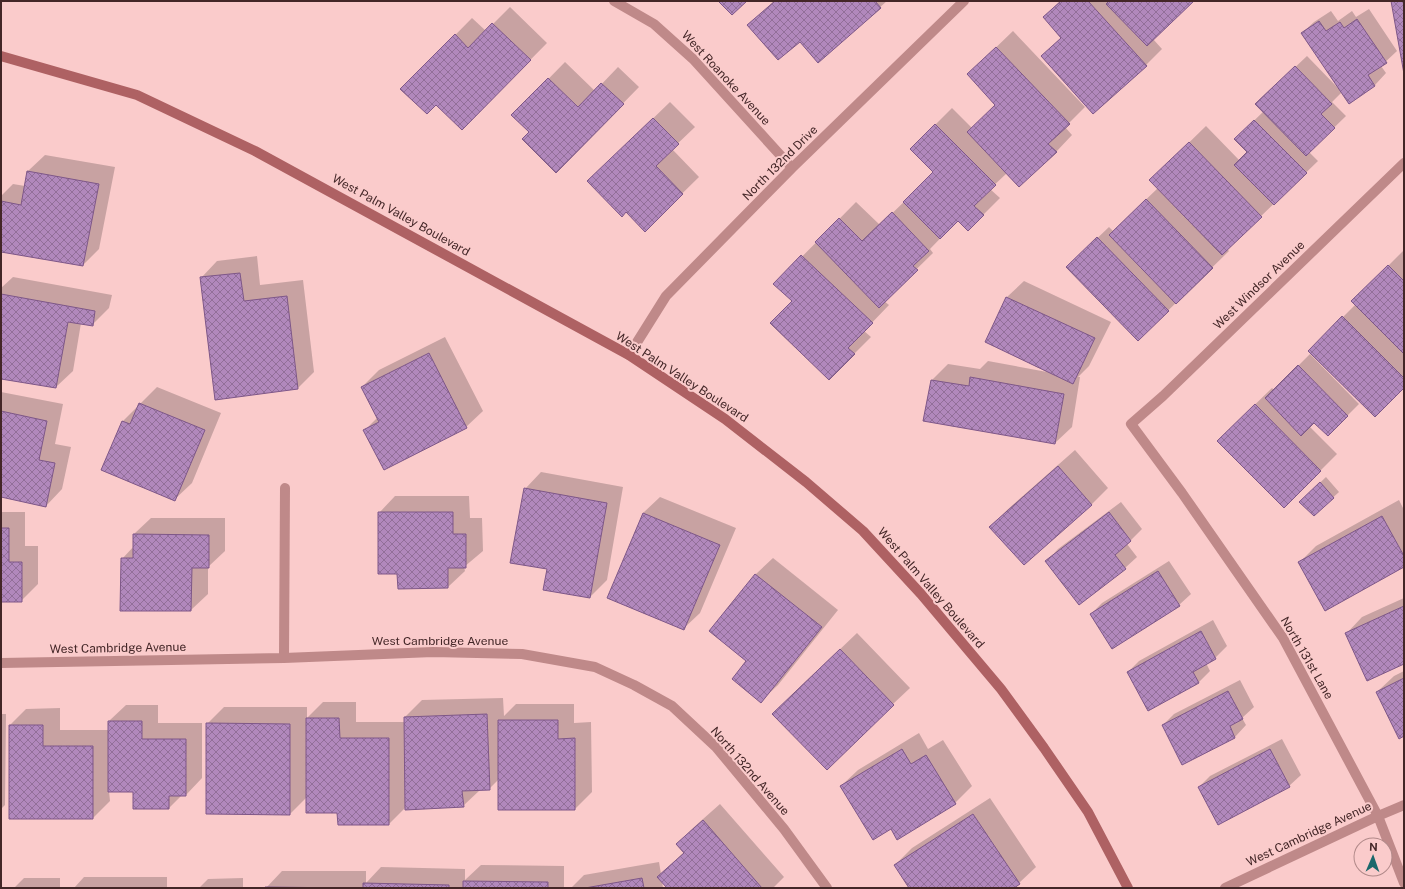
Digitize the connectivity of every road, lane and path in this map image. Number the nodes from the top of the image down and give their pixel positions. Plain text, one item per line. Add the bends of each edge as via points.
1 (614, 1) edge
2 (964, 1) edge
3 (1, 56) edge
4 (1404, 163) edge
5 (792, 168) junction
6 (628, 355) junction
7 (1131, 424) joint
8 (285, 488) dead end
9 (284, 658) junction
10 (1, 663) edge
11 (595, 667) joint
12 (1404, 805) edge
13 (1378, 816) junction
14 (1404, 883) edge
15 (827, 888) edge
16 (1128, 888) edge
17 (1225, 888) edge

1 - 5 street, West Roanoke Avenue via 654,24 693,59
2 - 5 street, North 132nd Drive
3 - 6 street, West Palm Valley Boulevard via 137,95 256,151
4 - 7 street, West Windsor Avenue
5 - 6 street, North 132nd Drive via 666,296
6 - 16 street, West Palm Valley Boulevard via 725,419 806,482 863,531 921,594 1001,689 1088,812
7 - 13 street, North 131st Lane via 1283,638
8 - 9 street
9 - 10 street, West Cambridge Avenue
9 - 11 street, West Cambridge Avenue via 433,652 515,654
11 - 15 street, North 132nd Avenue via 672,706 716,747 784,829
12 - 13 street, West Cambridge Avenue
13 - 14 street, North 131st Lane
13 - 17 street, West Cambridge Avenue

